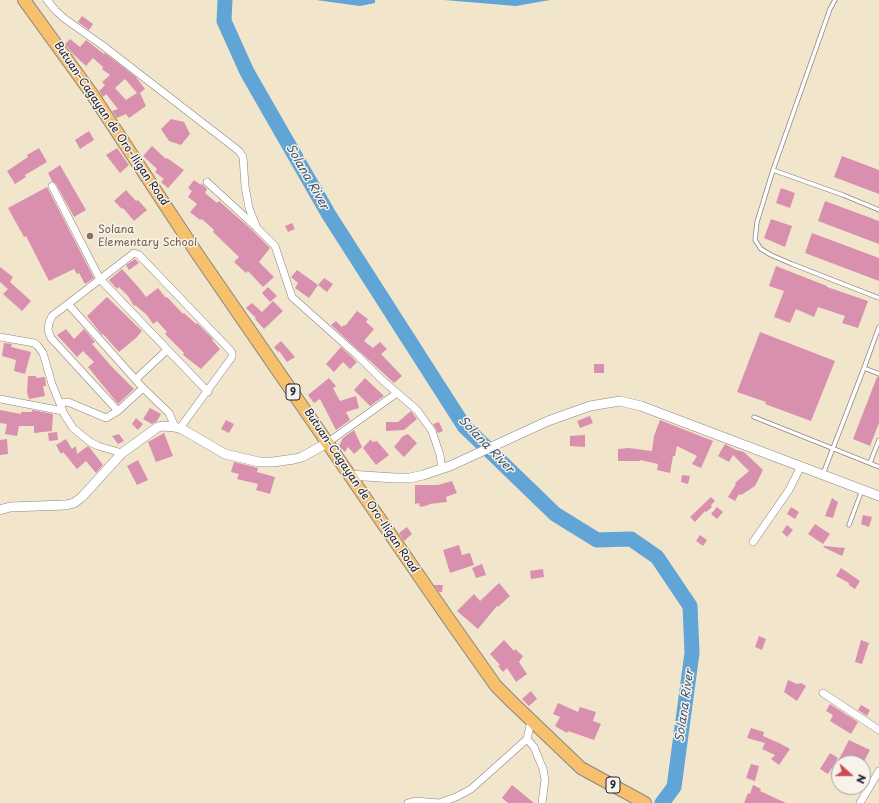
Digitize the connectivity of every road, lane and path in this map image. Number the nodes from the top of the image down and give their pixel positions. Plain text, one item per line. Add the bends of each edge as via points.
1 (24, 0) edge
2 (47, 0) edge
3 (835, 0) edge
4 (773, 170) junction
5 (207, 182) dead end
6 (52, 186) dead end
7 (879, 210) edge
8 (257, 228) junction
9 (100, 279) junction
10 (879, 298) edge
11 (68, 304) junction
12 (879, 327) edge
13 (0, 337) edge
14 (167, 350) junction
15 (864, 368) junction
16 (879, 374) edge
17 (136, 380) junction
18 (143, 388) junction
19 (208, 392) junction
20 (397, 393) junction
21 (0, 399) edge
22 (60, 403) junction
23 (63, 411) junction
24 (118, 411) junction
25 (754, 417) dead end
26 (178, 428) junction
27 (879, 440) edge
28 (328, 443) junction
29 (834, 448) junction
30 (122, 453) junction
31 (870, 463) junction
32 (801, 466) junction
33 (879, 467) edge
34 (446, 468) junction
35 (349, 475) junction
36 (823, 475) junction
37 (862, 489) junction
38 (879, 496) edge
39 (0, 510) edge
40 (849, 525) dead end
41 (753, 542) dead end
42 (823, 693) dead end
43 (532, 721) junction
44 (879, 730) edge
45 (527, 739) junction
46 (879, 770) edge
47 (408, 803) edge
48 (542, 803) edge
49 (645, 803) edge
50 (860, 803) edge

1 - 28 highway, Butuan-Cagayan de Oro-Iligan Road / 9 via 92,94 196,252
2 - 8 street via 65,19 239,151 243,157 249,208
3 - 4 lane
4 - 7 lane
4 - 10 lane via 757,222 757,244 771,255
5 - 8 street
6 - 9 street
8 - 20 street via 275,246 292,297
9 - 11 street
9 - 14 street
9 - 19 street via 137,253 230,350 232,357
11 - 17 street
11 - 24 street via 52,316 48,330 51,338
12 - 15 lane
13 - 22 street via 37,345 43,353
14 - 17 street
14 - 19 street
15 - 16 lane
15 - 29 lane
17 - 18 street
18 - 24 street
18 - 26 street via 169,413
19 - 26 street
20 - 28 street
20 - 34 street via 418,410 432,431
21 - 23 street
22 - 23 street
22 - 24 street via 68,402 104,418 109,418
23 - 30 street via 73,428 86,439 98,446
25 - 29 lane
26 - 28 street via 225,454 259,462 302,457
26 - 30 street via 158,427
27 - 31 lane
28 - 35 highway, Butuan-Cagayan de Oro-Iligan Road / 9
29 - 31 lane
29 - 36 lane
30 - 39 street via 74,503 10,507
31 - 33 lane
32 - 34 street via 642,406 620,401 590,406 548,421
32 - 36 street
32 - 41 street via 789,490
34 - 35 street via 410,478
35 - 43 highway, Butuan-Cagayan de Oro-Iligan Road / 9 via 496,686
36 - 37 street
37 - 38 street
37 - 40 lane
42 - 44 street
43 - 45 street
43 - 49 highway, Butuan-Cagayan de Oro-Iligan Road / 9 via 581,768
45 - 47 street via 471,789 439,803 415,800
45 - 48 street via 534,747 543,769 545,780
46 - 50 street

